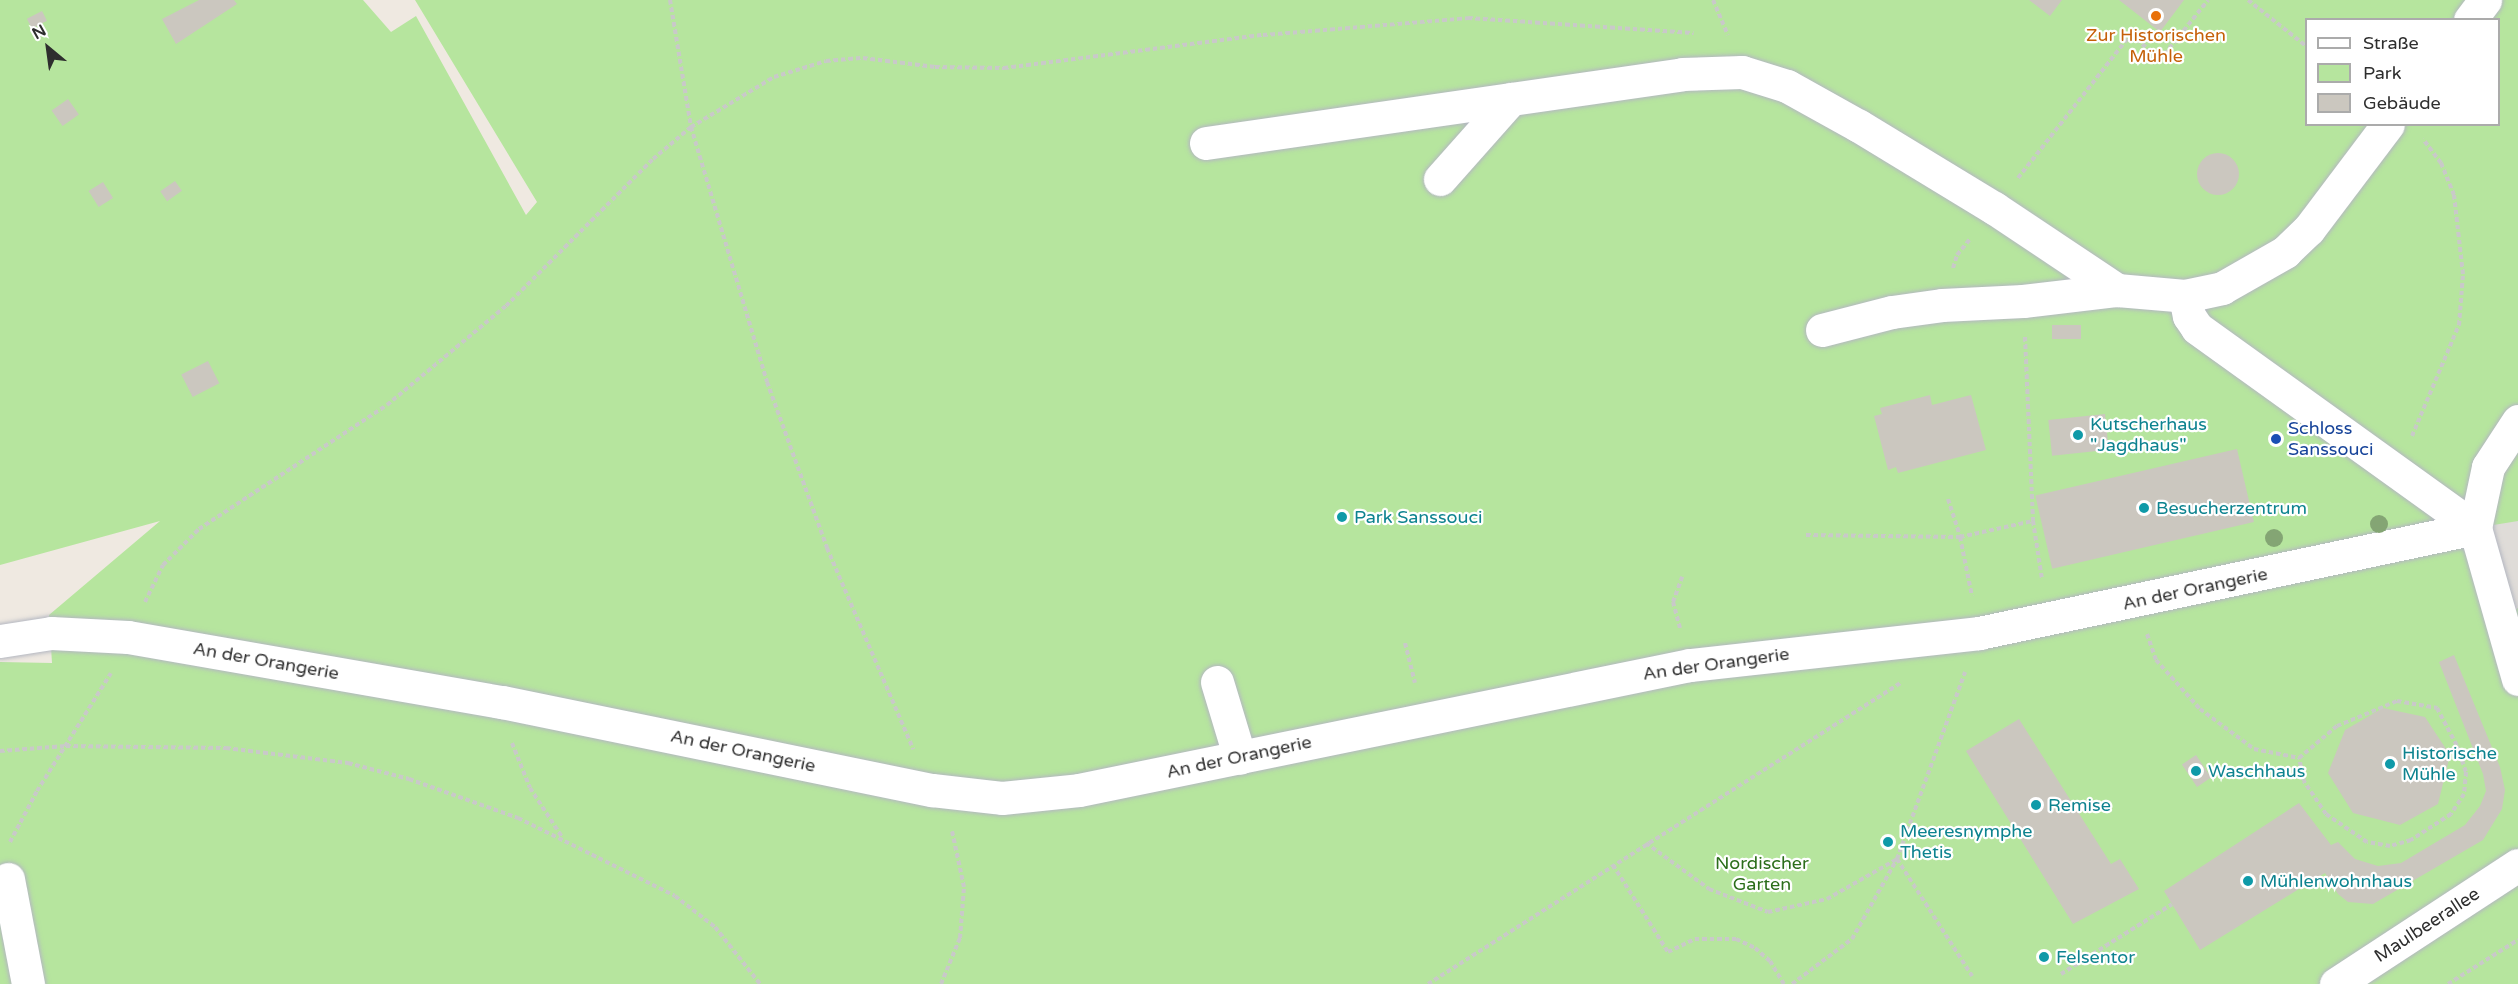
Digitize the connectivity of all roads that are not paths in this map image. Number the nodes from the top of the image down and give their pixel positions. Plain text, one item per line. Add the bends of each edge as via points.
1 (2486, 0) edge
2 (2472, 18) edge
3 (1511, 99) junction
4 (2402, 128) edge
5 (1206, 143) dead end
6 (1440, 179) dead end
7 (2117, 290) junction
8 (2185, 296) junction
9 (1822, 330) dead end
10 (2518, 420) edge
11 (2475, 528) junction
12 (0, 641) edge
13 (2518, 679) edge
14 (1217, 682) dead end
15 (1240, 758) junction
16 (2518, 865) edge
17 (8, 879) road end
18 (28, 984) edge
19 (2336, 984) edge

1 - 2 street
3 - 5 street
3 - 6 street
3 - 7 street via 1682,74 1742,72 1787,86 1994,208
4 - 8 street via 2285,252 2222,288
7 - 8 street
7 - 9 street via 1892,312
8 - 11 street via 2189,316 2198,328
10 - 11 street via 2488,467
11 - 13 street
11 - 15 street, An der Orangerie via 1979,633 1690,665
12 - 15 street, An der Orangerie via 51,633 122,652 502,702 932,790 1002,798 1079,790
14 - 15 street
16 - 19 street, Maulbeerallee
17 - 18 street

